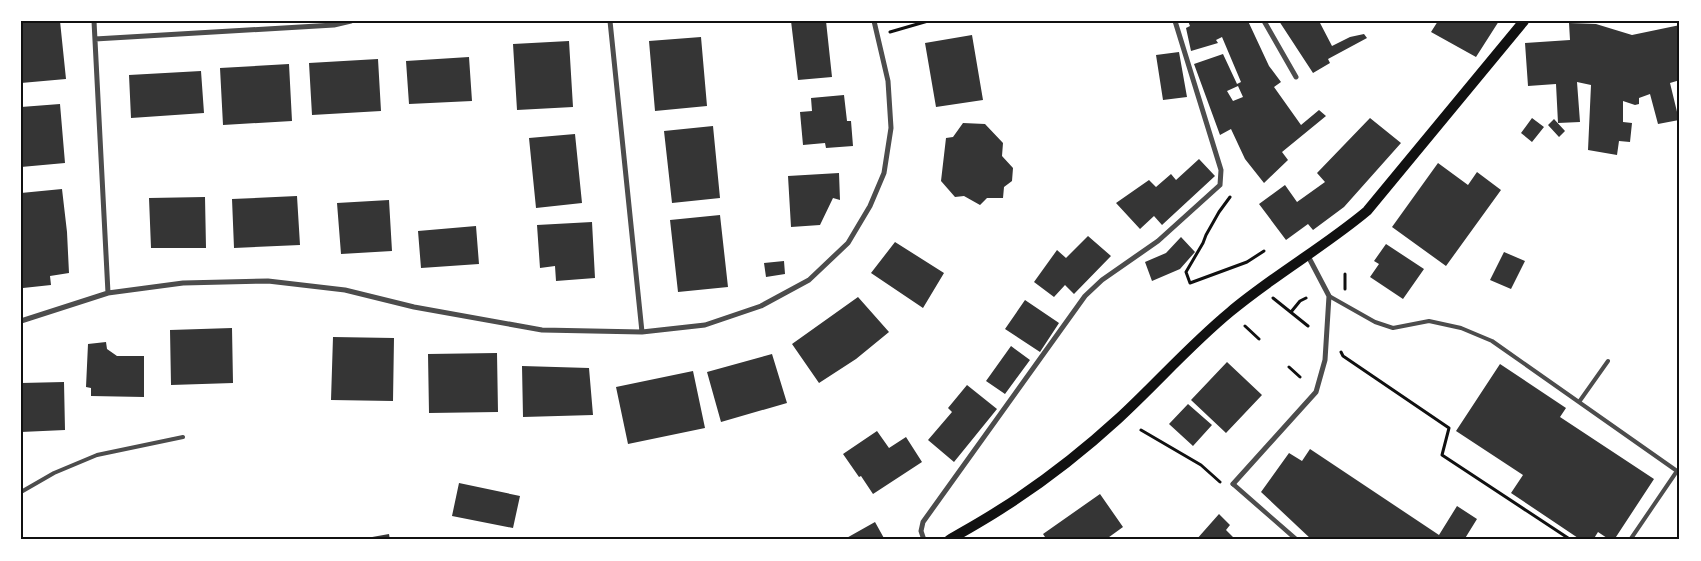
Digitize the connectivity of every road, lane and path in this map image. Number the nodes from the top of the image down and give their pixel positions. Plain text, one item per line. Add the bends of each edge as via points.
1 (94, 21) edge
2 (351, 21) edge
3 (610, 21) edge
4 (874, 21) edge
5 (928, 21) edge
6 (1175, 21) edge
7 (1264, 21) edge
8 (1524, 21) edge
9 (896, 30) dead end
10 (95, 39) junction
11 (1296, 78) dead end
12 (1225, 205) dead end
13 (1264, 251) dead end
14 (1308, 256) junction
15 (1345, 274) dead end
16 (108, 293) junction
17 (1329, 296) junction
18 (1273, 297) dead end
19 (1306, 298) dead end
20 (1345, 305) junction
21 (1291, 312) junction
22 (21, 321) edge
23 (1244, 326) dead end
24 (1308, 326) dead end
25 (642, 332) junction
26 (1259, 339) dead end
27 (1340, 349) dead end
28 (1608, 361) dead end
29 (1289, 367) dead end
30 (1300, 377) dead end
31 (1579, 402) junction
32 (1141, 430) dead end
33 (183, 437) dead end
34 (1221, 483) dead end
35 (1233, 484) joint
36 (21, 492) edge
37 (1680, 520) edge
38 (1680, 524) edge
39 (1568, 538) dead end
40 (924, 540) edge
41 (949, 540) edge
42 (1297, 540) edge
43 (1630, 540) edge

1 - 10 street
2 - 10 street via 334,25
3 - 25 street
4 - 25 street via 888,81 891,128 884,173 870,206 848,243 809,280 761,306 705,325
5 - 9 path
6 - 40 street via 1221,170 1220,185 1158,241 1102,280 1085,296 923,522
7 - 11 street
8 - 14 main road via 1367,210
10 - 16 street
12 - 13 path via 1186,272 1190,283 1247,262
14 - 17 street
14 - 41 main road via 1230,312 1117,420 1049,476
15 - 20 path
16 - 22 street
16 - 25 street via 184,283 268,281 345,290 414,307 542,330
17 - 20 lane
17 - 35 street via 1325,360 1316,392
18 - 21 path
19 - 21 path
20 - 31 lane via 1393,328 1428,321 1461,328 1492,341
21 - 24 path
23 - 26 path
27 - 39 path via 1343,356 1450,428 1442,455
28 - 31 lane
29 - 30 path
31 - 43 lane via 1677,471
32 - 34 path via 1201,465
33 - 36 lane via 97,455 54,473
35 - 42 street
37 - 38 path

